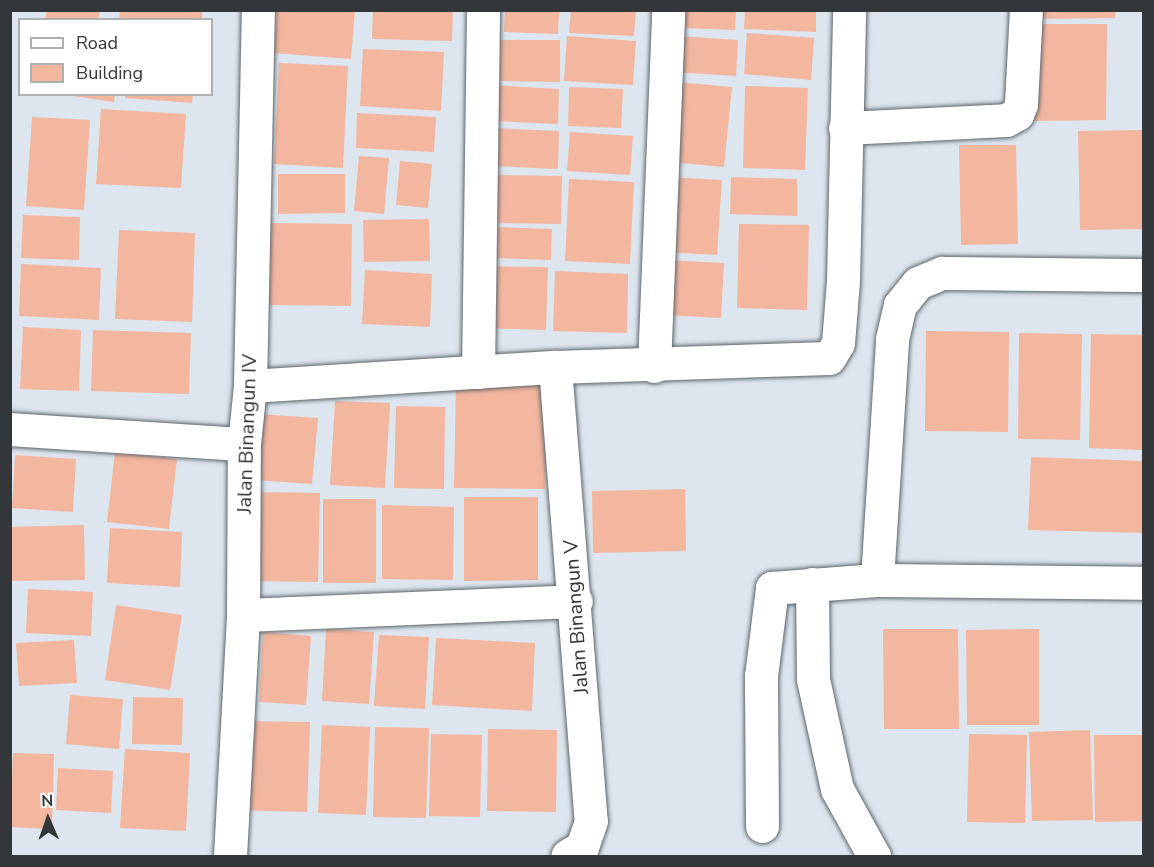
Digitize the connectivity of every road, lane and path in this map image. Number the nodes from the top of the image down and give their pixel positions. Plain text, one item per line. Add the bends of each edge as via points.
1 (258, 10) edge
2 (483, 10) edge
3 (668, 10) edge
4 (849, 10) edge
5 (1026, 10) edge
6 (845, 128) junction
7 (1143, 275) edge
8 (654, 366) junction
9 (555, 367) junction
10 (478, 372) junction
11 (250, 386) junction
12 (10, 429) edge
13 (244, 444) junction
14 (877, 580) junction
15 (1143, 583) edge
16 (812, 584) junction
17 (576, 601) junction
18 (243, 615) junction
19 (762, 826) dead end
20 (230, 856) edge
21 (567, 856) edge
22 (874, 856) edge

1 - 11 street, Jalan Binangun IV
2 - 10 street
3 - 8 street
4 - 6 street
5 - 6 street via 1021,104 1017,114 1006,120
6 - 8 street via 843,281 836,351 829,358 815,361
7 - 14 street via 942,273 918,283 900,305 892,339
8 - 9 street
9 - 10 street
9 - 17 street, Jalan Binangun V
10 - 11 street
11 - 13 street, Jalan Binangun IV
12 - 13 street
13 - 18 street, Jalan Binangun IV
14 - 15 street
14 - 16 street
16 - 19 street via 772,588 761,676
16 - 22 street via 813,679 837,789
17 - 18 street
17 - 21 street, Jalan Binangun V via 591,821 582,847
18 - 20 street, Jalan Binangun IV

